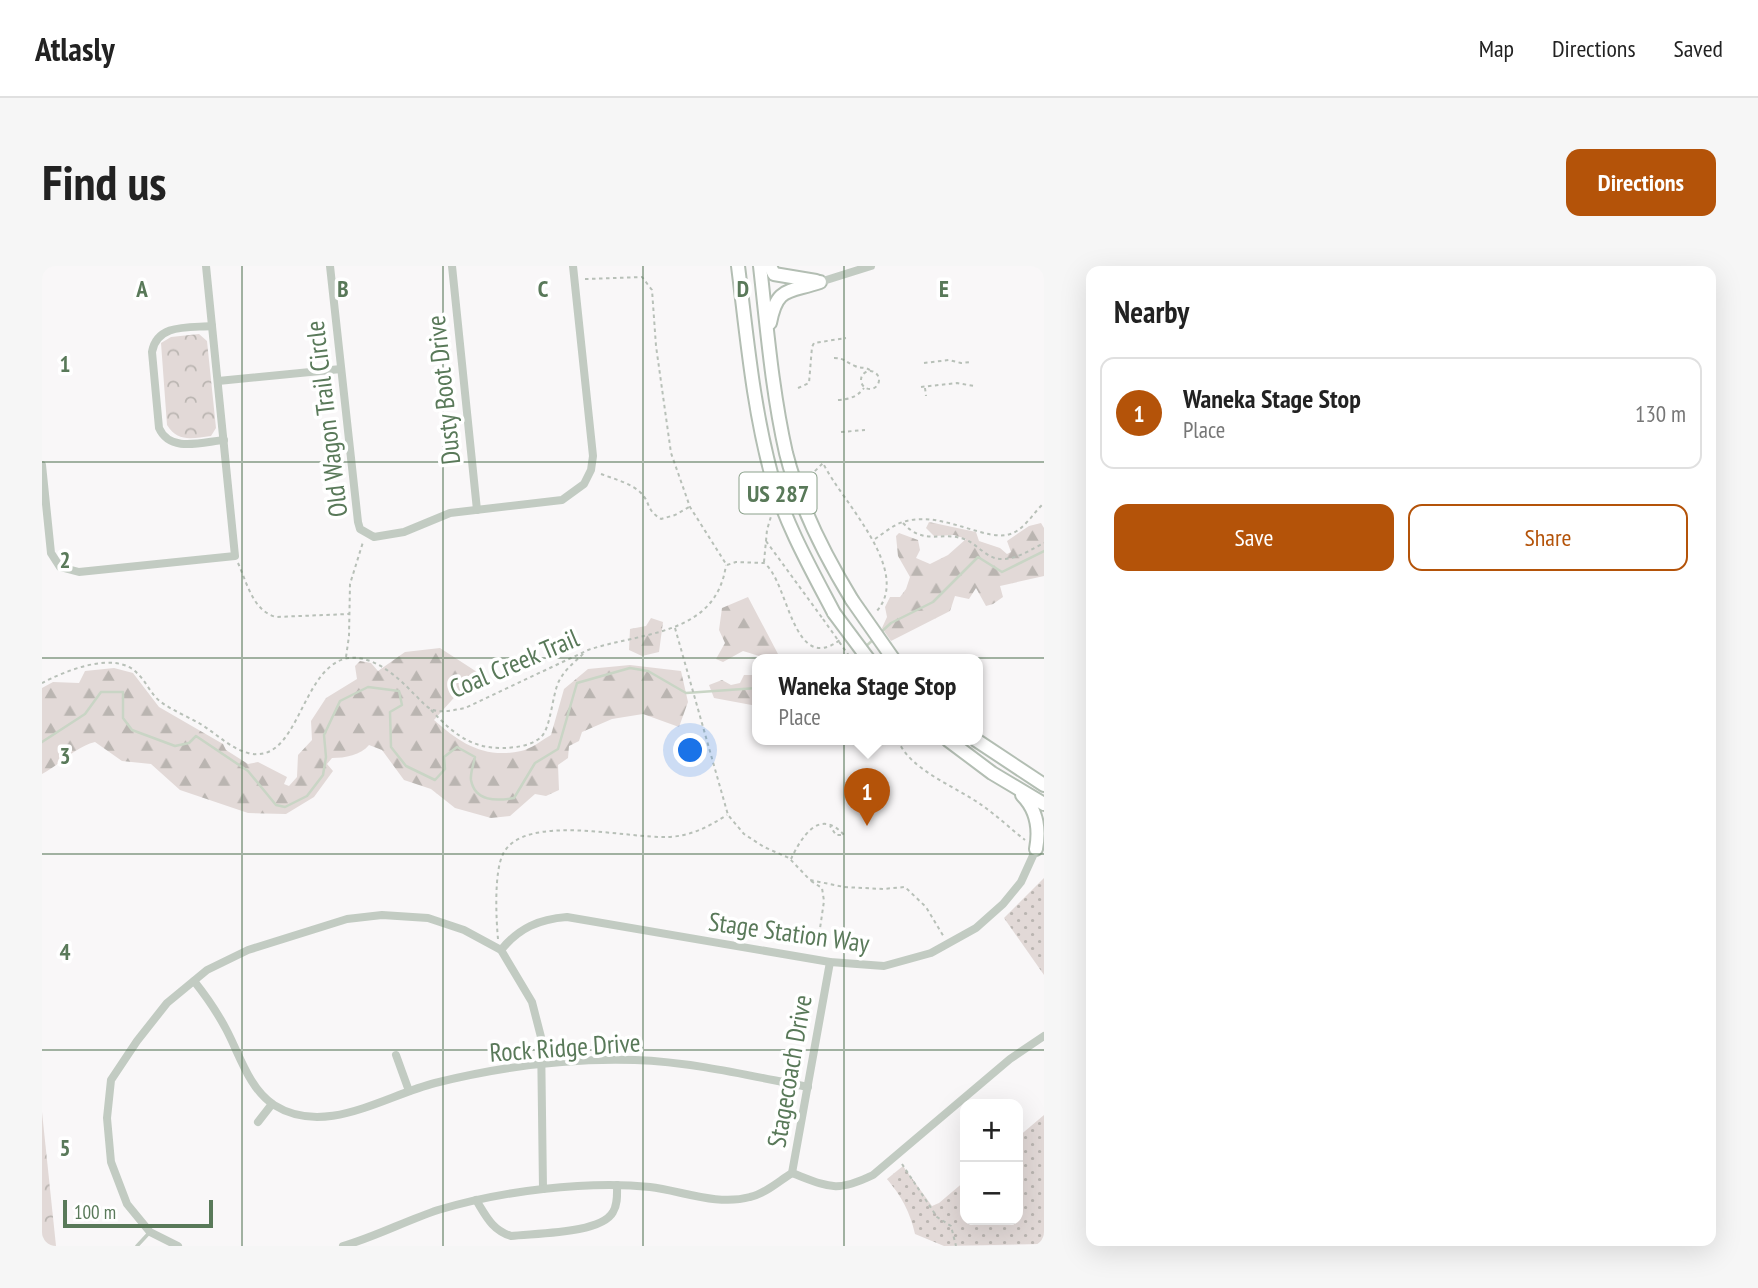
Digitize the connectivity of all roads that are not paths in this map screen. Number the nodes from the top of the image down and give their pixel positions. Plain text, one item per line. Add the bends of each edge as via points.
1 (206, 266) edge
2 (330, 266) edge
3 (452, 266) edge
4 (573, 266) edge
5 (738, 266) edge
6 (760, 266) edge
7 (770, 266) edge
8 (871, 266) edge
9 (820, 282) junction
10 (212, 326) junction
11 (768, 335) junction
12 (341, 369) junction
13 (218, 381) junction
14 (224, 440) junction
15 (42, 465) edge
16 (477, 510) junction
17 (863, 654) edge
18 (890, 654) edge
19 (955, 745) edge
20 (983, 745) edge
21 (1044, 785) edge
22 (1017, 790) junction
23 (1044, 804) edge
24 (1037, 845) edge
25 (501, 950) junction
26 (830, 961) junction
27 (194, 981) junction
28 (1044, 1036) edge
29 (396, 1055) dead end
30 (542, 1065) junction
31 (808, 1087) junction
32 (409, 1091) junction
33 (272, 1104) junction
34 (258, 1122) dead end
35 (792, 1173) junction
36 (617, 1185) junction
37 (543, 1189) junction
38 (476, 1200) junction
39 (150, 1231) junction
40 (138, 1246) edge
41 (178, 1246) edge
42 (342, 1246) edge

1 - 10 street
2 - 12 street, Old Wagon Trail Circle
3 - 16 street, Dusty Boot Drive
4 - 16 street, Old Wagon Trail Circle via 592,470 584,484 562,500
5 - 17 main road, US 287, bridge via 756,407 781,502 828,616
6 - 11 main road, US 287
7 - 9 main road via 774,274
8 - 9 street
9 - 11 main road via 787,292 774,302
10 - 13 street
10 - 14 street via 169,330 153,342 159,428 163,437 177,444
11 - 18 main road, US 287, bridge via 781,426 798,490 823,549
12 - 13 street
12 - 16 street, Old Wagon Trail Circle via 360,529 374,537 386,537 440,515
13 - 14 street
14 - 15 street via 235,556 79,572 60,567 51,553
19 - 22 main road
20 - 21 main road
22 - 23 main road
22 - 24 main road via 1035,814
24 - 26 street, Stage Station Way via 1021,882 1003,904 976,928 948,944 884,965
25 - 26 street, Stage Station Way via 532,923 567,917
25 - 27 street via 428,918 382,915 347,919 248,950
25 - 30 street via 532,1002
26 - 31 street, Stagecoach Drive
27 - 33 street via 226,1028 259,1092
27 - 39 street via 167,1003 111,1080 107,1118 111,1162 127,1204
28 - 35 street via 1010,1059 873,1175 840,1188
29 - 32 street
30 - 31 street, Rock Ridge Drive via 636,1060
30 - 32 street, Rock Ridge Drive
30 - 37 street
31 - 35 street, Stagecoach Drive
32 - 33 street, Rock Ridge Drive via 340,1115 312,1118
33 - 34 street
35 - 36 street, Stagecoach Drive via 753,1197 735,1200
36 - 37 street, Stagecoach Drive
36 - 38 street via 617,1201 607,1220 591,1227 511,1236 488,1222
37 - 38 street, Stagecoach Drive
38 - 42 street, Stagecoach Drive
39 - 40 lane
39 - 41 street

